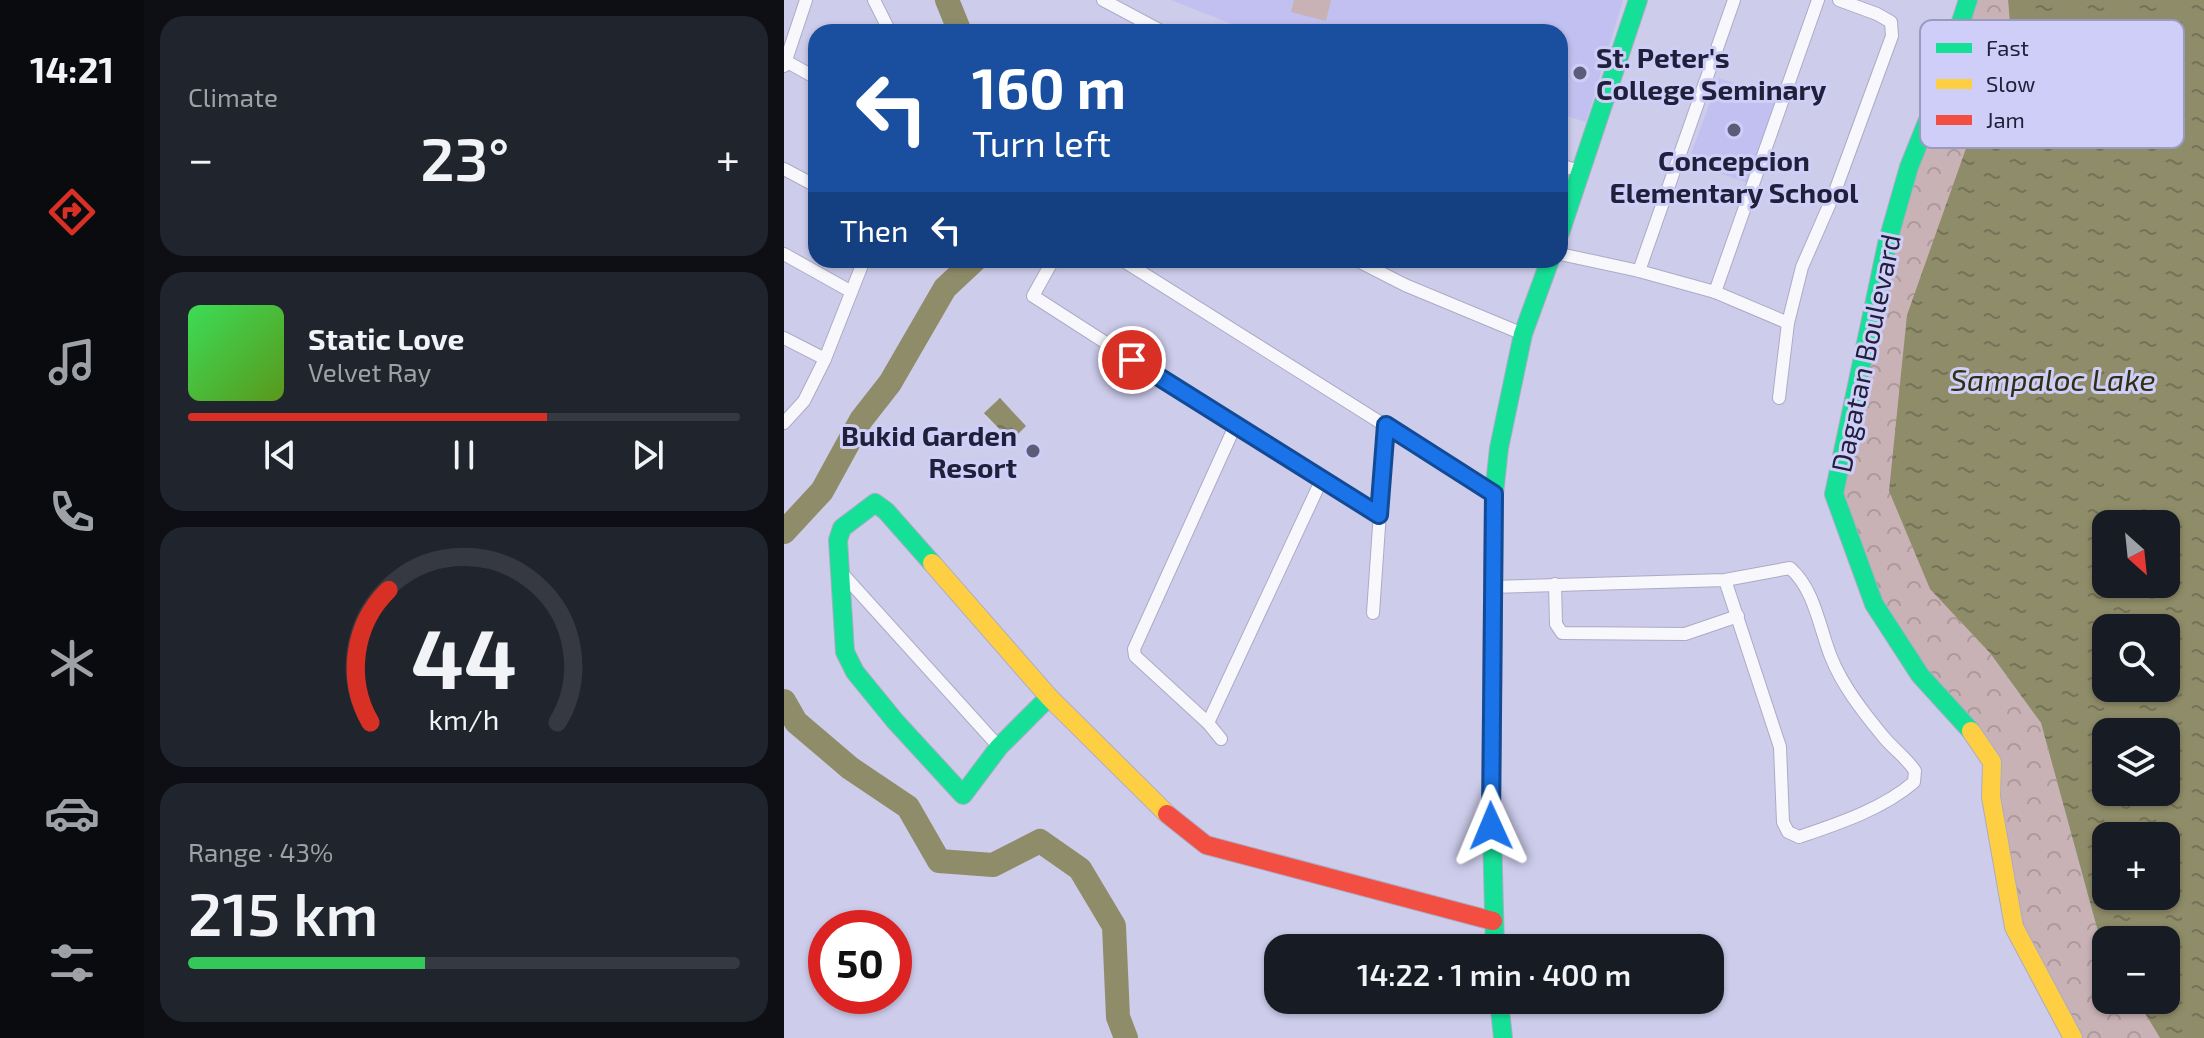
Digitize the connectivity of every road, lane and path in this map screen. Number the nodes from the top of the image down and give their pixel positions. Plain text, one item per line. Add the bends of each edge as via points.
1 (806, 0) edge
2 (874, 0) edge
3 (1103, 0) edge
4 (1638, 0) edge
5 (1734, 0) edge
6 (1818, 0) edge
7 (1839, 0) edge
8 (1968, 0) edge
9 (1962, 20) edge
10 (886, 24) edge
11 (1148, 24) edge
12 (785, 62) edge
13 (808, 74) edge
14 (1920, 140) edge
15 (1568, 168) edge
16 (784, 169) edge
17 (1582, 172) junction
18 (808, 182) edge
19 (1568, 211) edge
20 (784, 254) edge
21 (1568, 256) edge
22 (808, 267) edge
23 (809, 268) edge
24 (860, 268) edge
25 (1049, 268) edge
26 (1135, 268) edge
27 (1372, 268) edge
28 (1547, 268) edge
29 (1639, 271) junction
30 (850, 291) junction
31 (1715, 292) junction
32 (1788, 323) junction
33 (1523, 334) junction
34 (784, 338) edge
35 (825, 359) junction
36 (1779, 398) dead end
37 (784, 423) edge
38 (1386, 425) junction
39 (1235, 426) junction
40 (1321, 481) junction
41 (1494, 494) junction
42 (1379, 515) junction
43 (838, 569) junction
44 (1725, 580) junction
45 (1555, 584) junction
46 (1491, 587) junction
47 (1373, 613) dead end
48 (1738, 616) junction
49 (1049, 697) junction
50 (1208, 723) junction
51 (1221, 739) dead end
52 (999, 747) junction
53 (1493, 921) junction
54 (1494, 934) edge
55 (1500, 1014) edge
56 (1503, 1038) edge
57 (2073, 1038) edge

1 - 12 street
2 - 10 street
3 - 11 street
4 - 17 street
5 - 29 street
6 - 31 street
7 - 32 street via 1891,22 1892,36 1802,267
8 - 9 street, Dagatan Boulevard
12 - 13 street
14 - 57 street, Dagatan Boulevard via 1887,244 1834,494 1874,604 1920,675 1992,762 1991,797 2014,927
15 - 17 street
16 - 18 street
17 - 19 street
20 - 22 street
21 - 29 street
23 - 30 street
24 - 30 street
25 - 39 street via 1033,296
26 - 38 street
27 - 33 street
28 - 33 street
29 - 31 street
30 - 35 street
31 - 32 street
32 - 36 street
33 - 41 street
34 - 35 street
35 - 37 street via 804,401
38 - 41 street
38 - 42 street
39 - 40 street
39 - 50 street via 1134,649 1135,656
40 - 42 street
40 - 50 street
41 - 46 street
42 - 47 street
43 - 49 street via 842,528 875,503
43 - 52 street
43 - 52 street via 845,652 855,672 963,795
44 - 45 street
44 - 48 street
44 - 48 street via 1790,568 1801,578 1849,691 1908,761 1914,782 1822,829 1799,837 1788,832 1783,822 1780,747
45 - 46 street
45 - 48 street via 1556,624 1562,633 1685,634
46 - 53 street
49 - 52 street
49 - 53 street via 1154,804 1206,845
50 - 51 street
53 - 54 street
55 - 56 street

